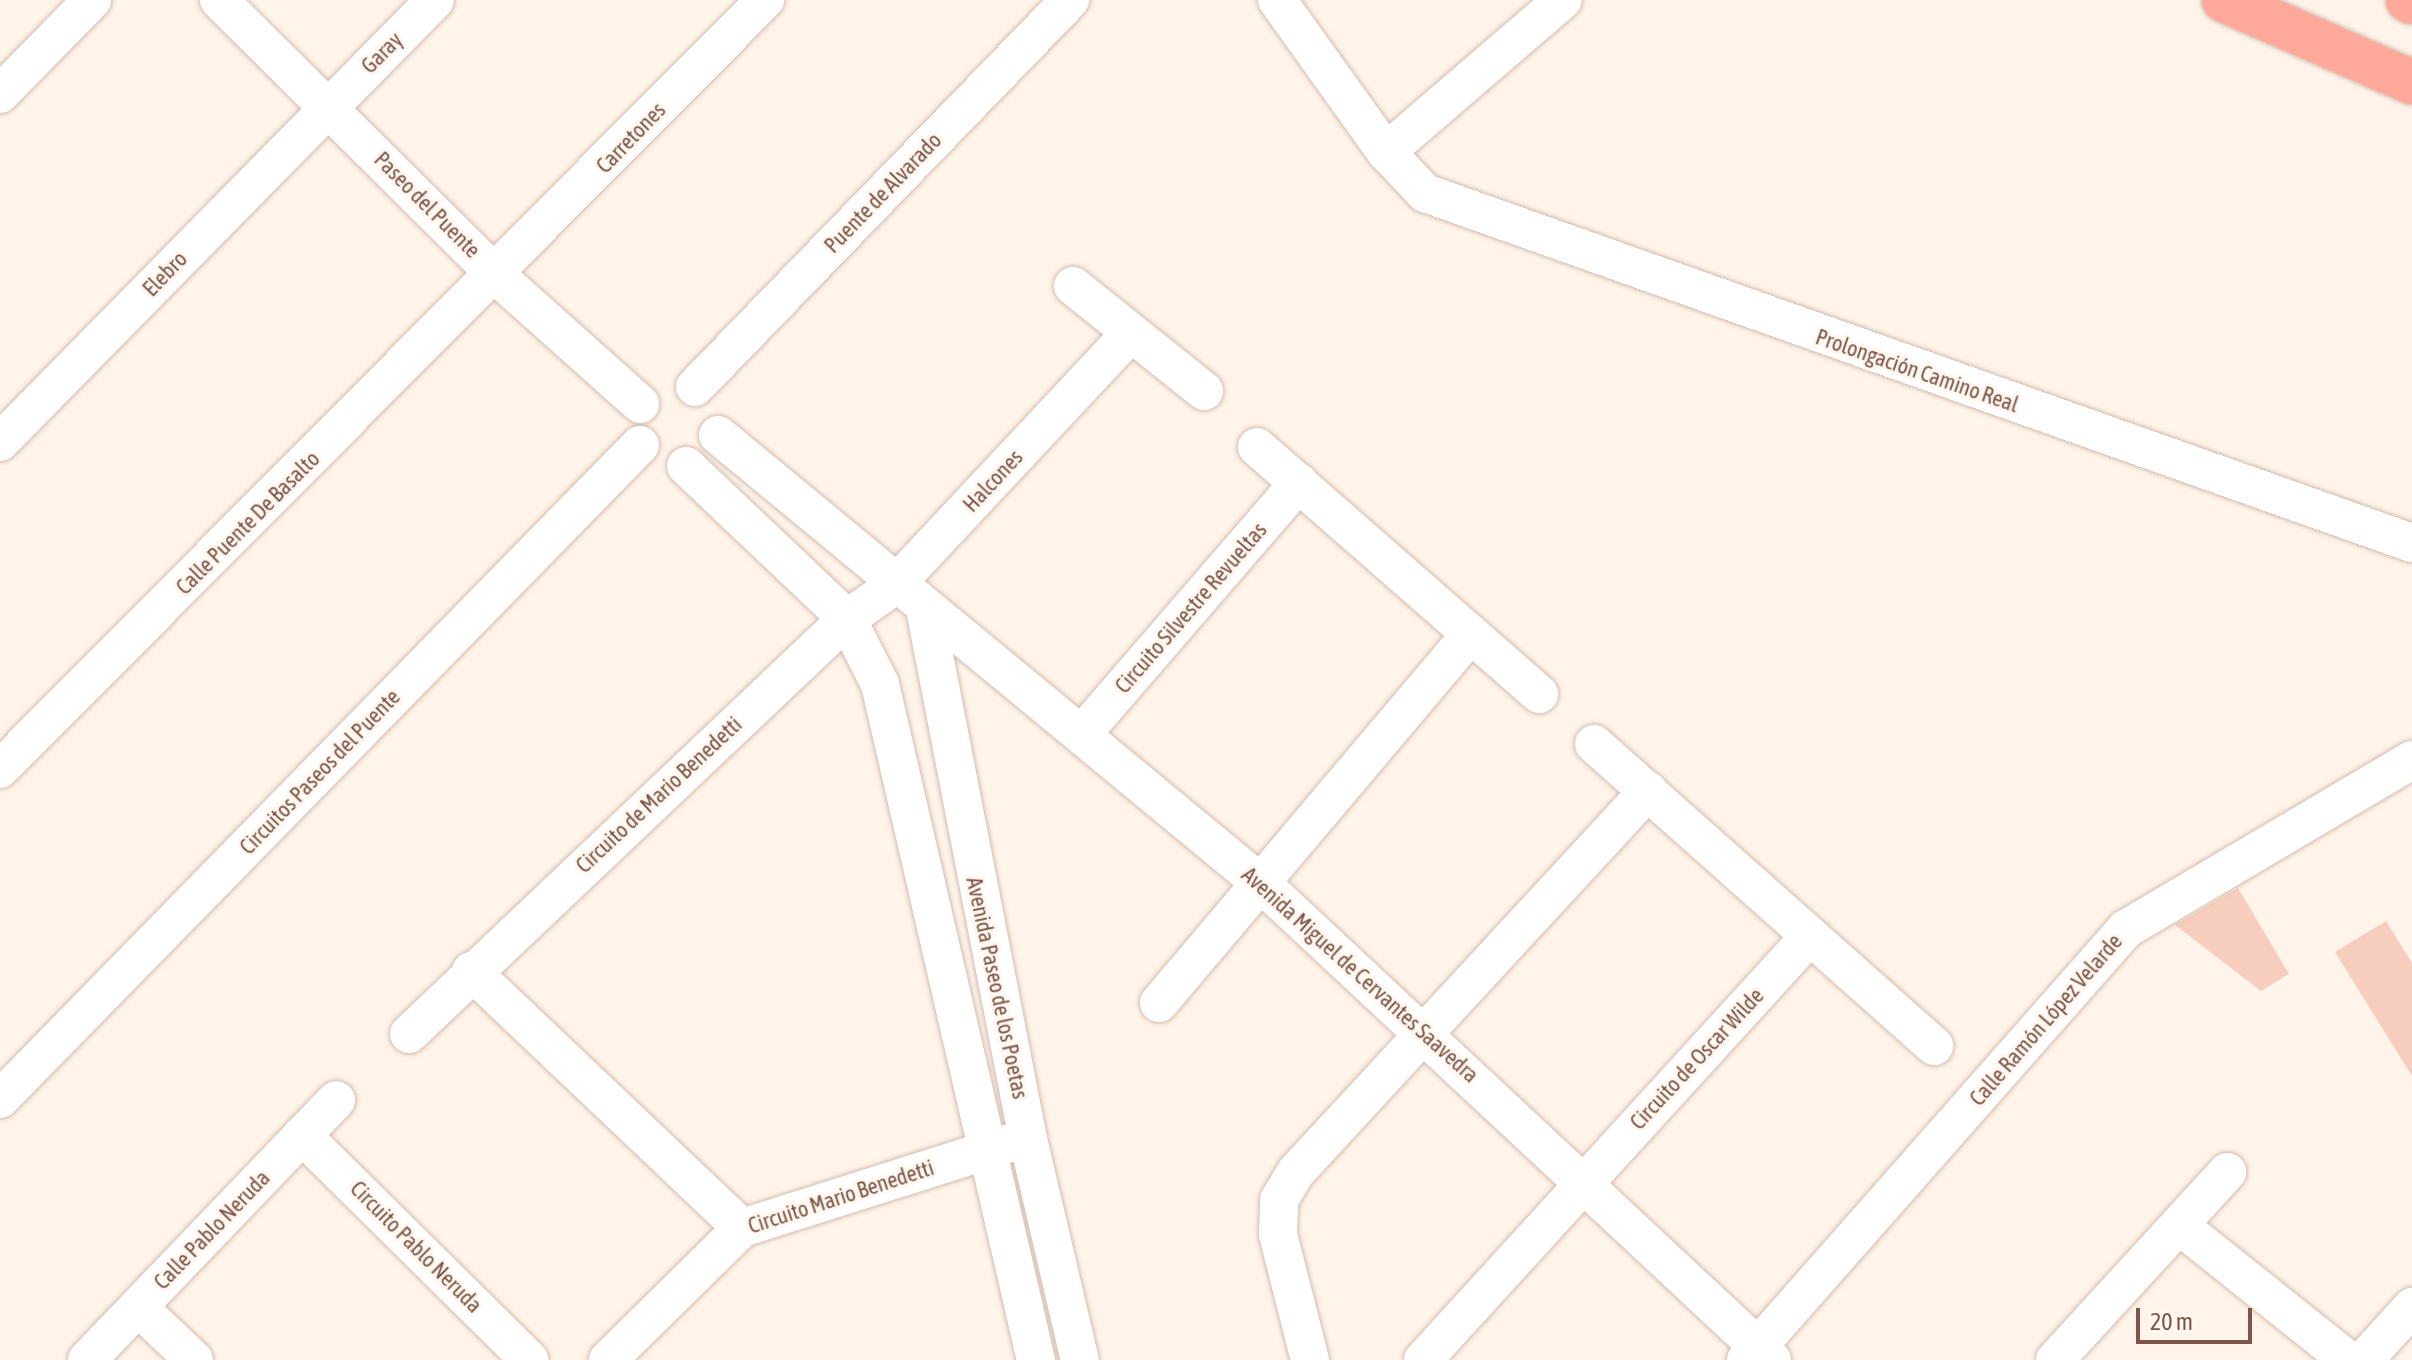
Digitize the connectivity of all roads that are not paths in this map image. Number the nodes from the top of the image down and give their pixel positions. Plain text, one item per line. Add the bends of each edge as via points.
1 (92, 0) edge
2 (219, 0) edge
3 (435, 0) edge
4 (765, 0) edge
5 (1070, 0) edge
6 (1277, 0) edge
7 (1563, 0) edge
8 (2224, 0) edge
9 (2412, 82) edge
10 (0, 94) edge
11 (330, 106) junction
12 (1386, 152) junction
13 (497, 276) junction
14 (1073, 286) dead end
15 (1131, 333) junction
16 (695, 387) junction
17 (1204, 391) dead end
18 (640, 404) junction
19 (718, 435) junction
20 (0, 442) edge
21 (640, 445) junction
22 (1257, 447) dead end
23 (686, 466) junction
24 (1299, 483) junction
25 (2412, 543) edge
26 (895, 585) junction
27 (926, 614) junction
28 (853, 631) junction
29 (1471, 634) junction
30 (930, 662) junction
31 (880, 684) junction
32 (1539, 694) dead end
33 (1082, 734) junction
34 (1594, 744) dead end
35 (2412, 760) edge
36 (0, 769) edge
37 (1648, 791) junction
38 (1263, 885) junction
39 (1810, 936) junction
40 (471, 971) junction
41 (1159, 1003) dead end
42 (1425, 1032) junction
43 (409, 1034) dead end
44 (1934, 1046) dead end
45 (0, 1099) edge
46 (336, 1100) dead end
47 (302, 1135) junction
48 (1028, 1139) junction
49 (988, 1149) junction
50 (2227, 1172) dead end
51 (1584, 1182) junction
52 (2180, 1226) junction
53 (742, 1228) junction
54 (138, 1307) junction
55 (2412, 1307) edge
56 (1760, 1355) edge
57 (87, 1360) edge
58 (194, 1360) edge
59 (529, 1360) edge
60 (608, 1360) edge
61 (1036, 1360) edge
62 (1080, 1360) edge
63 (1310, 1360) edge
64 (1423, 1360) edge
65 (2055, 1360) edge
66 (2348, 1360) edge
67 (2364, 1360) edge

1 - 10 street
2 - 11 street, Paseo del Puente
3 - 11 street, Garay
4 - 13 street, Carretones
5 - 16 street, Puente de Alvarado
6 - 12 street
7 - 12 street
8 - 9 highway
11 - 13 street, Paseo del Puente
11 - 20 street, Elebro
12 - 25 street, Prolongación Camino Real via 1425,193
13 - 18 street, Paseo del Puente
13 - 36 street, Calle Puente De Basalto
14 - 15 street
15 - 17 street
15 - 26 street, Halcones
16 - 18 street via 664,385
16 - 19 street via 716,407
18 - 21 street
19 - 23 street via 707,455
19 - 26 street
21 - 23 street via 660,464
21 - 45 street, Circuitos Paseos del Puente
22 - 24 street
23 - 28 street
24 - 29 street
24 - 33 street, Circuito Silvestre Revueltas
26 - 27 street
26 - 28 street, Halcones
27 - 30 street, Avenida Paseo de los Poetas
27 - 33 street, Avenida Miguel de Cervantes Saavedra
28 - 31 street, Avenida Paseo de los Poetas
28 - 40 street, Circuito de Mario Benedetti
29 - 32 street
29 - 38 street
30 - 31 street
30 - 48 street, Avenida Paseo de los Poetas
31 - 49 street, Avenida Paseo de los Poetas
33 - 38 street, Avenida Miguel de Cervantes Saavedra
34 - 37 street
35 - 56 street, Calle Ramón López Velarde via 2126,929
37 - 39 street
37 - 42 street
38 - 41 street
38 - 42 street, Avenida Miguel de Cervantes Saavedra
39 - 44 street
39 - 51 street, Circuito de Oscar Wilde
40 - 43 street, Circuito de Mario Benedetti
40 - 53 street
42 - 51 street, Avenida Miguel de Cervantes Saavedra
42 - 63 street via 1296,1172 1279,1200 1278,1234
46 - 47 street, Calle Pablo Neruda
47 - 54 street, Calle Pablo Neruda
47 - 59 street, Circuito Pablo Neruda
48 - 49 street, Circuito Mario Benedetti
48 - 62 street, Avenida Paseo de los Poetas
49 - 53 street, Circuito Mario Benedetti
49 - 61 street, Avenida Paseo de los Poetas
50 - 52 street
51 - 56 street, Avenida Miguel de Cervantes Saavedra
51 - 64 street, Circuito de Oscar Wilde
52 - 65 street
52 - 66 street
53 - 60 street, Circuito Mario Benedetti
54 - 57 street, Calle Pablo Neruda
54 - 58 street
55 - 67 street

